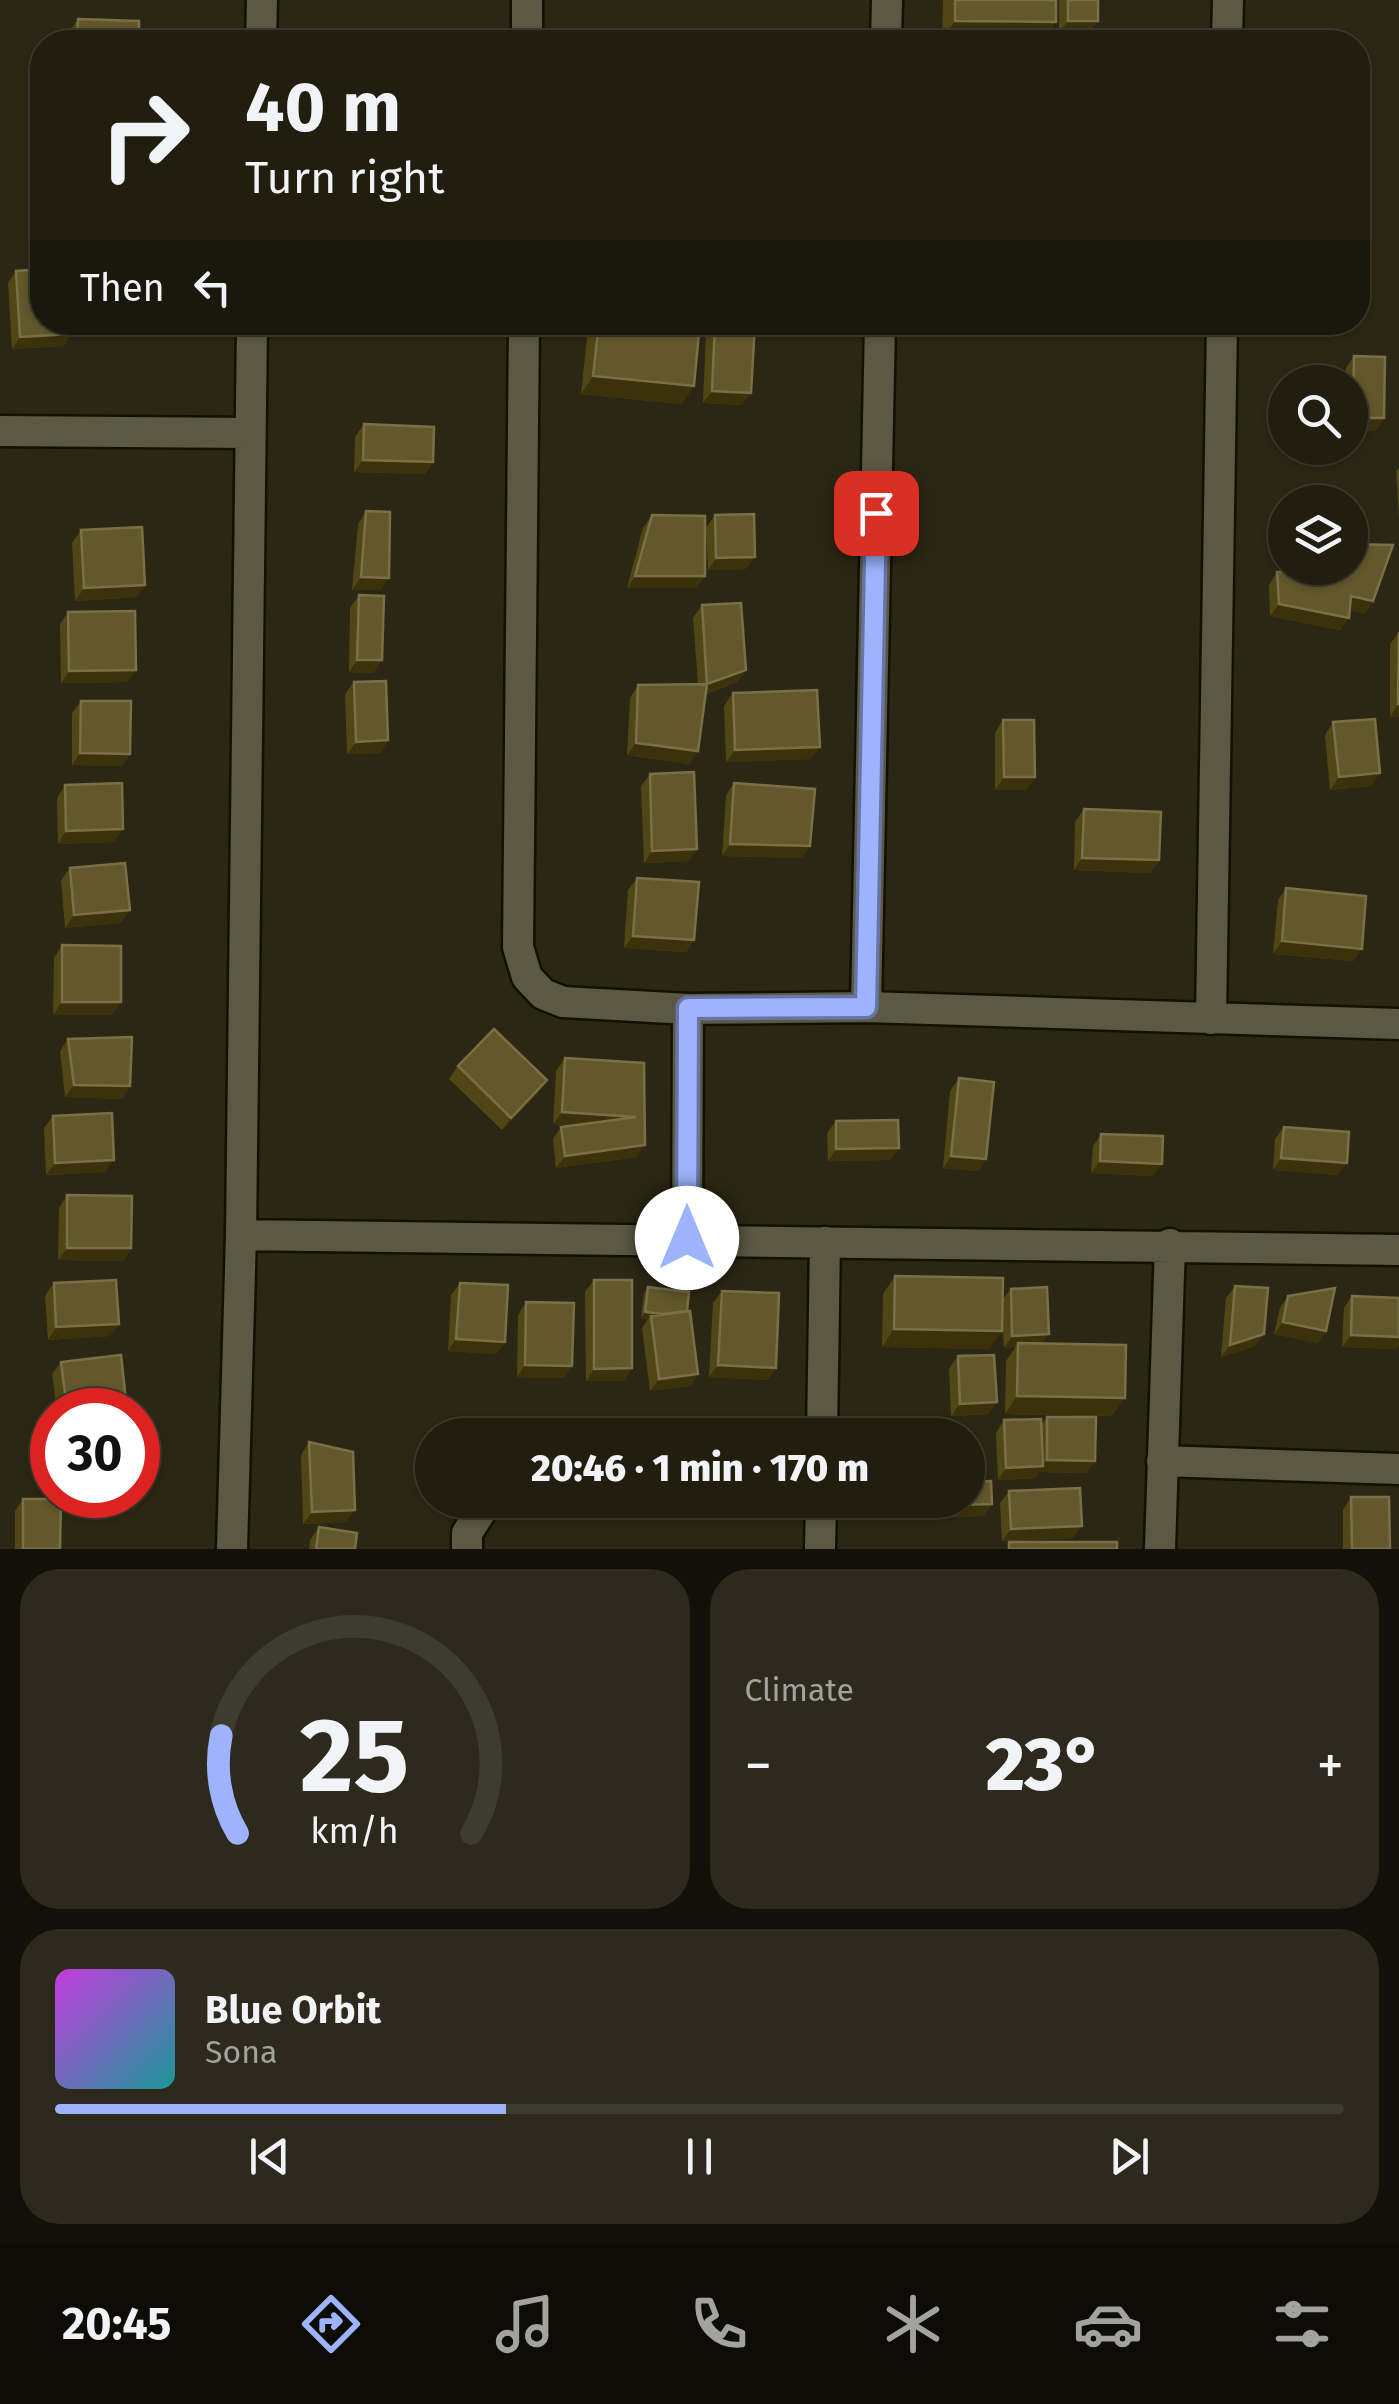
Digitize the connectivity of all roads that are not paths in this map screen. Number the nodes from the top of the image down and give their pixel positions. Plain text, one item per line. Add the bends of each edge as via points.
1 (262, 0) edge
2 (528, 0) edge
3 (887, 0) edge
4 (1228, 0) edge
5 (261, 30) edge
6 (527, 30) edge
7 (886, 30) edge
8 (1227, 30) edge
9 (252, 335) edge
10 (524, 335) edge
11 (880, 335) edge
12 (1222, 335) edge
13 (0, 431) edge
14 (249, 433) junction
15 (866, 1007) junction
16 (688, 1008) junction
17 (1211, 1019) junction
18 (1399, 1024) edge
19 (241, 1235) junction
20 (687, 1238) junction
21 (825, 1242) junction
22 (1170, 1244) junction
23 (1399, 1250) edge
24 (822, 1418) edge
25 (1162, 1461) junction
26 (1399, 1469) edge
27 (477, 1518) edge
28 (821, 1518) edge
29 (232, 1549) edge
30 (467, 1549) edge
31 (820, 1549) edge
32 (1160, 1549) edge

1 - 5 street
2 - 6 street
3 - 7 street
4 - 8 street
9 - 14 street
10 - 16 street via 518,948 527,977 563,1002
11 - 15 street
12 - 17 street
13 - 14 street
14 - 19 street
15 - 16 street
15 - 17 street
16 - 20 street
17 - 18 street
19 - 20 street
19 - 29 street
20 - 21 street
21 - 22 street
21 - 24 street
22 - 23 street
22 - 25 street
25 - 26 street
25 - 32 street
27 - 30 street
28 - 31 street

